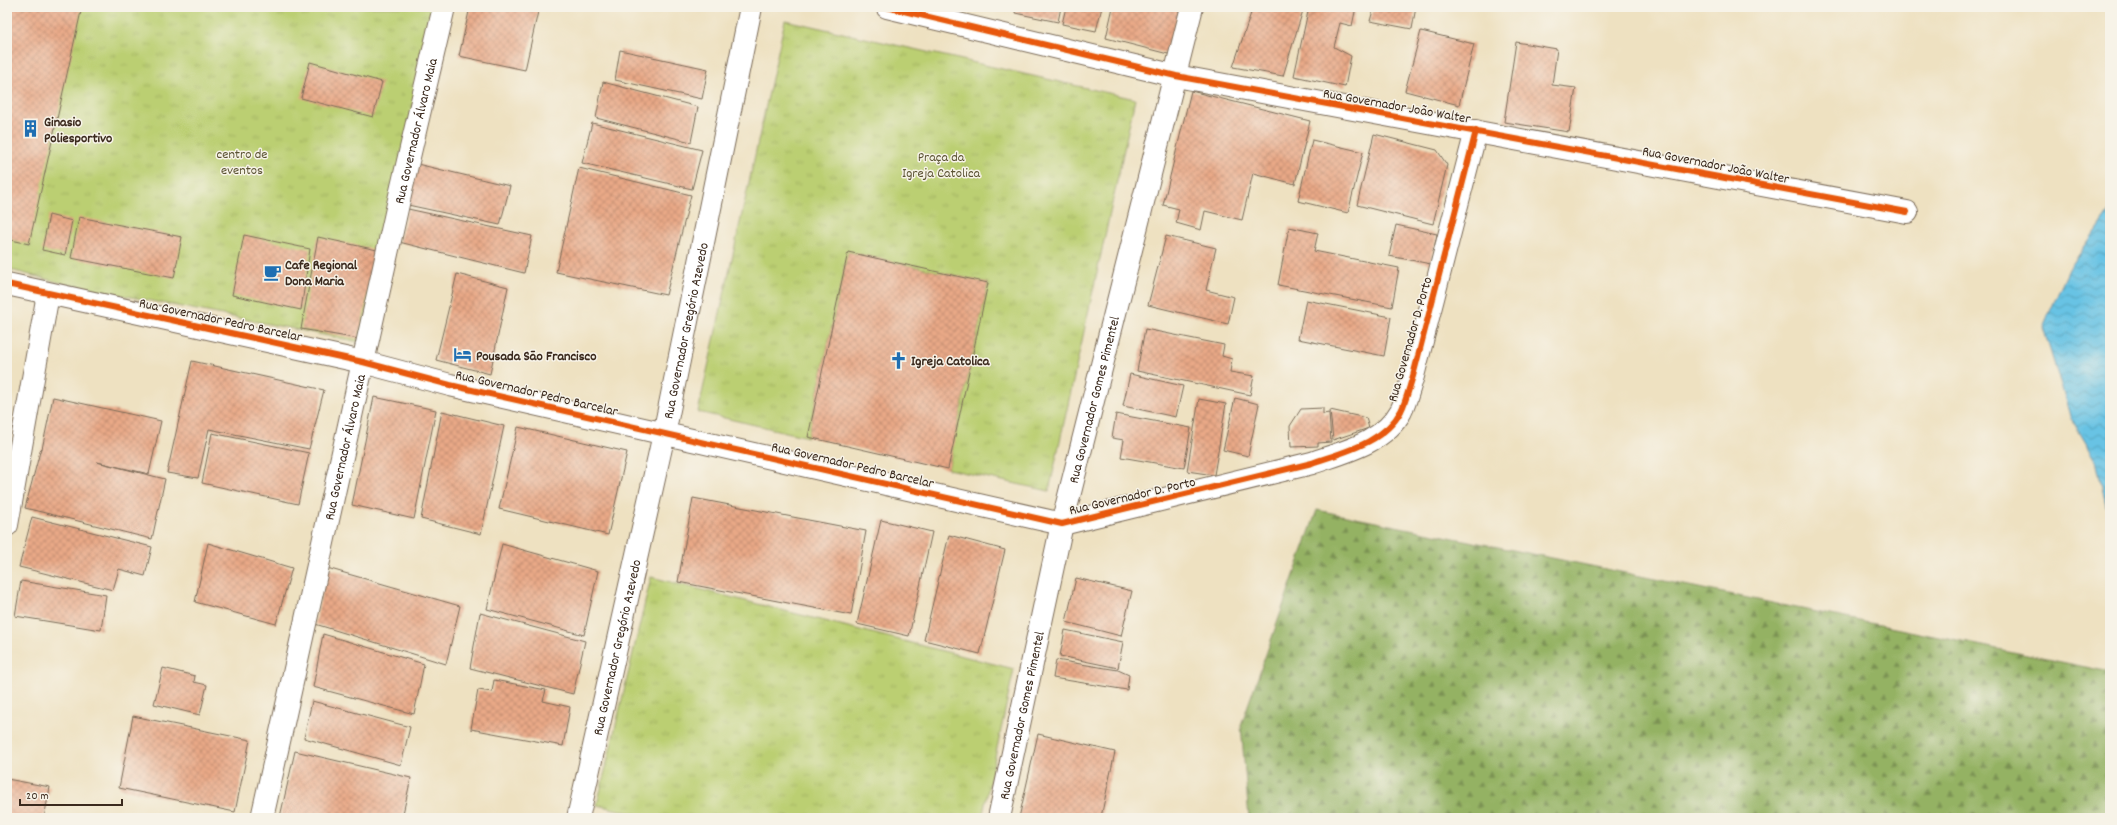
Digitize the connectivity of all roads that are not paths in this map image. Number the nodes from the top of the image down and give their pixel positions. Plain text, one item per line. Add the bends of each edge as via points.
1 (444, 7) edge
2 (751, 7) edge
3 (887, 7) edge
4 (1192, 7) edge
5 (1176, 76) junction
6 (1476, 131) junction
7 (1907, 212) dead end
8 (7, 284) edge
9 (48, 294) junction
10 (363, 362) junction
11 (664, 434) junction
12 (1062, 524) junction
13 (7, 525) edge
14 (262, 818) edge
15 (578, 818) edge
16 (999, 818) edge

1 - 10 street, Rua Governador Álvaro Maia
2 - 11 street, Rua Governador Gregório Azevedo
3 - 5 street, Rua Governador João Walter
4 - 5 street, Rua Governador Gomes Pimentel
5 - 6 street, Rua Governador João Walter
5 - 12 street, Rua Governador Gomes Pimentel
6 - 7 street, Rua Governador João Walter
6 - 12 street, Rua Governador D. Porto via 1413,376 1400,412 1384,433 1351,450 1312,463
8 - 9 street, Rua Governador Pedro Barcelar
9 - 10 street, Rua Governador Pedro Barcelar
9 - 13 street
10 - 11 street, Rua Governador Pedro Barcelar via 450,385
10 - 14 street, Rua Governador Álvaro Maia
11 - 12 street, Rua Governador Pedro Barcelar
11 - 15 street, Rua Governador Gregório Azevedo
12 - 16 street, Rua Governador Gomes Pimentel

